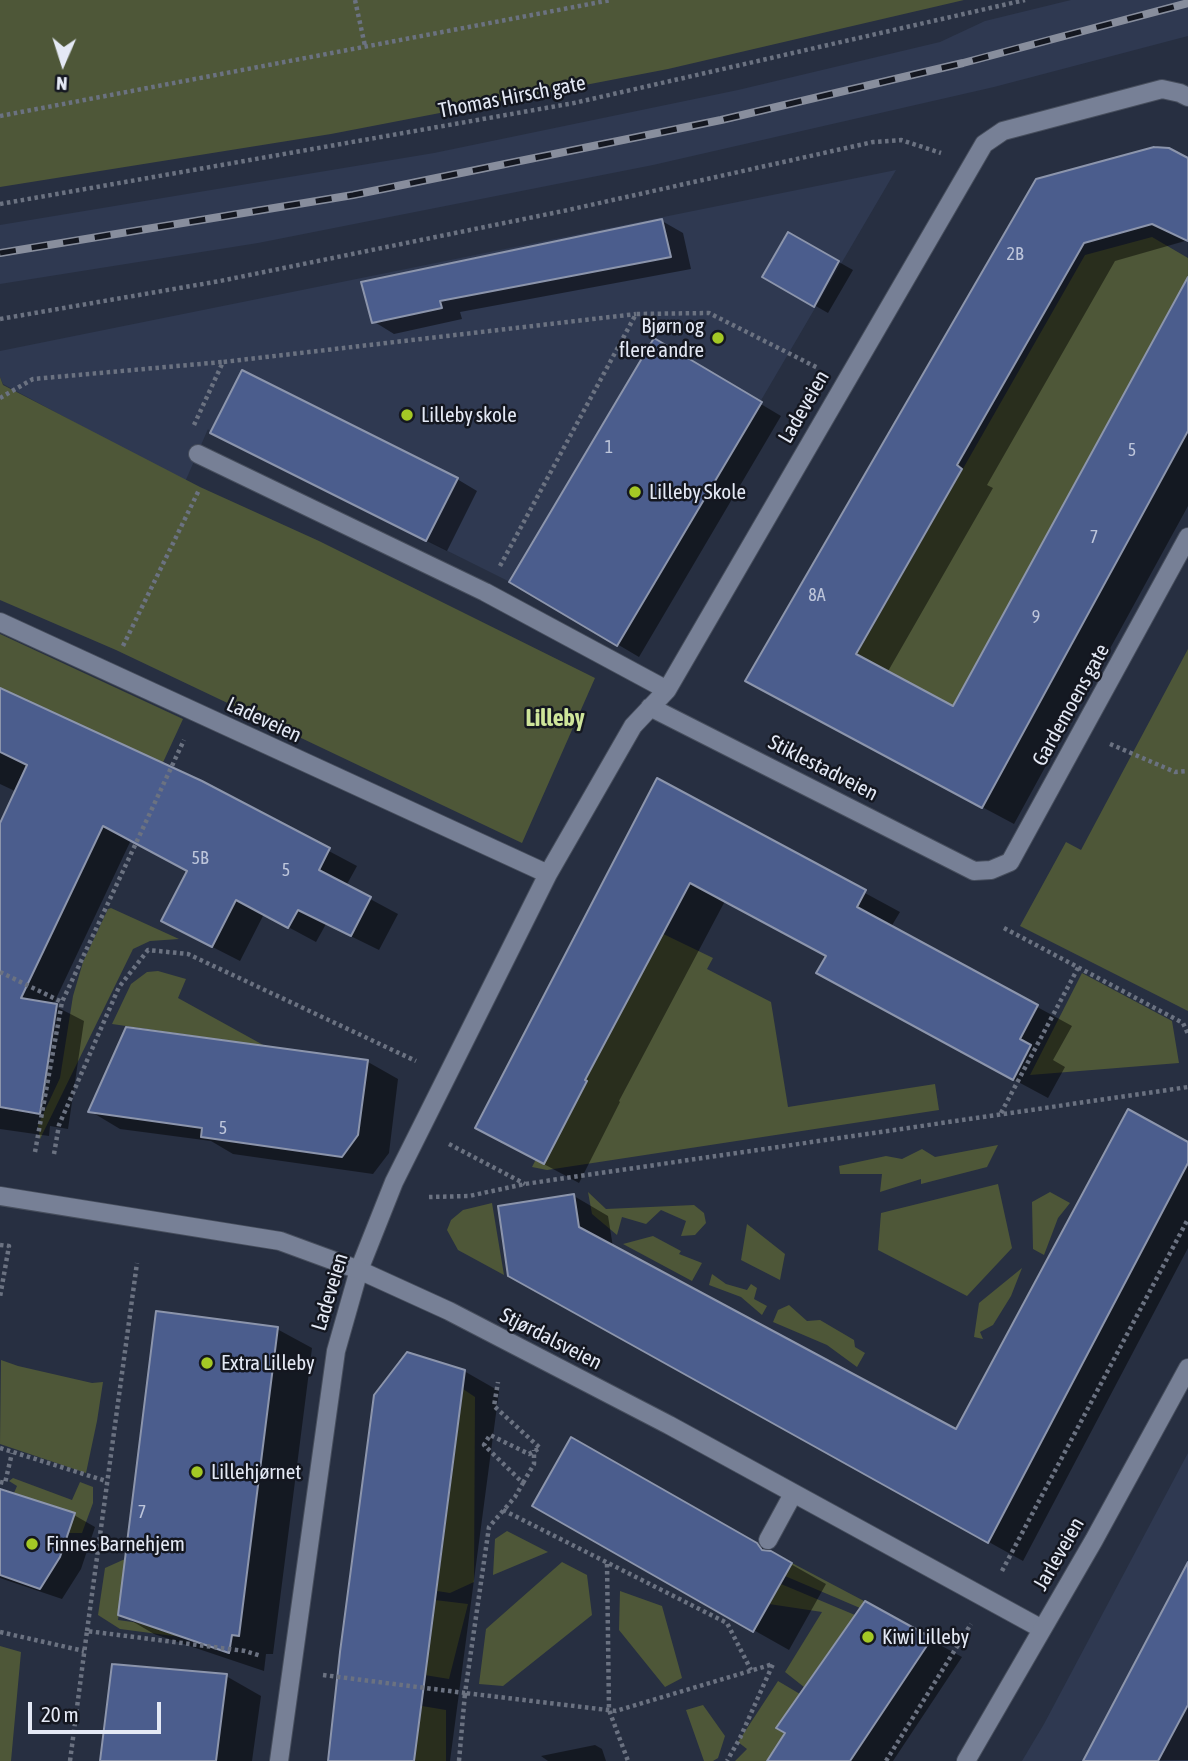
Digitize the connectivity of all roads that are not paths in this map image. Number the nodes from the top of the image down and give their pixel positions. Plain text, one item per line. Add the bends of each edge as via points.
1 (1188, 97) edge
2 (206, 457) road end
3 (1188, 537) edge
4 (0, 622) edge
5 (667, 690) junction
6 (650, 707) junction
7 (974, 871) joint
8 (548, 874) junction
9 (0, 1196) edge
10 (359, 1270) junction
11 (1188, 1368) edge
12 (793, 1494) junction
13 (768, 1540) dead end
14 (1042, 1629) junction
15 (279, 1761) edge
16 (966, 1761) edge

1 - 5 street, Ladeveien via 1162,89 1003,131 984,144
2 - 5 street via 485,592
3 - 7 street, Gardemoens gate via 1010,862
4 - 8 street, Ladeveien
5 - 6 street, Ladeveien
6 - 7 street, Stiklestadveien
6 - 8 street, Ladeveien via 633,726
8 - 10 street, Ladeveien via 394,1182
9 - 10 street, Stjørdalsveien via 280,1241
10 - 12 street, Stjørdalsveien via 449,1311
10 - 15 street, Ladeveien via 336,1351
11 - 14 street, Jarleveien
12 - 13 street
12 - 14 street, Stjørdalsveien
14 - 16 street, Jarleveien

